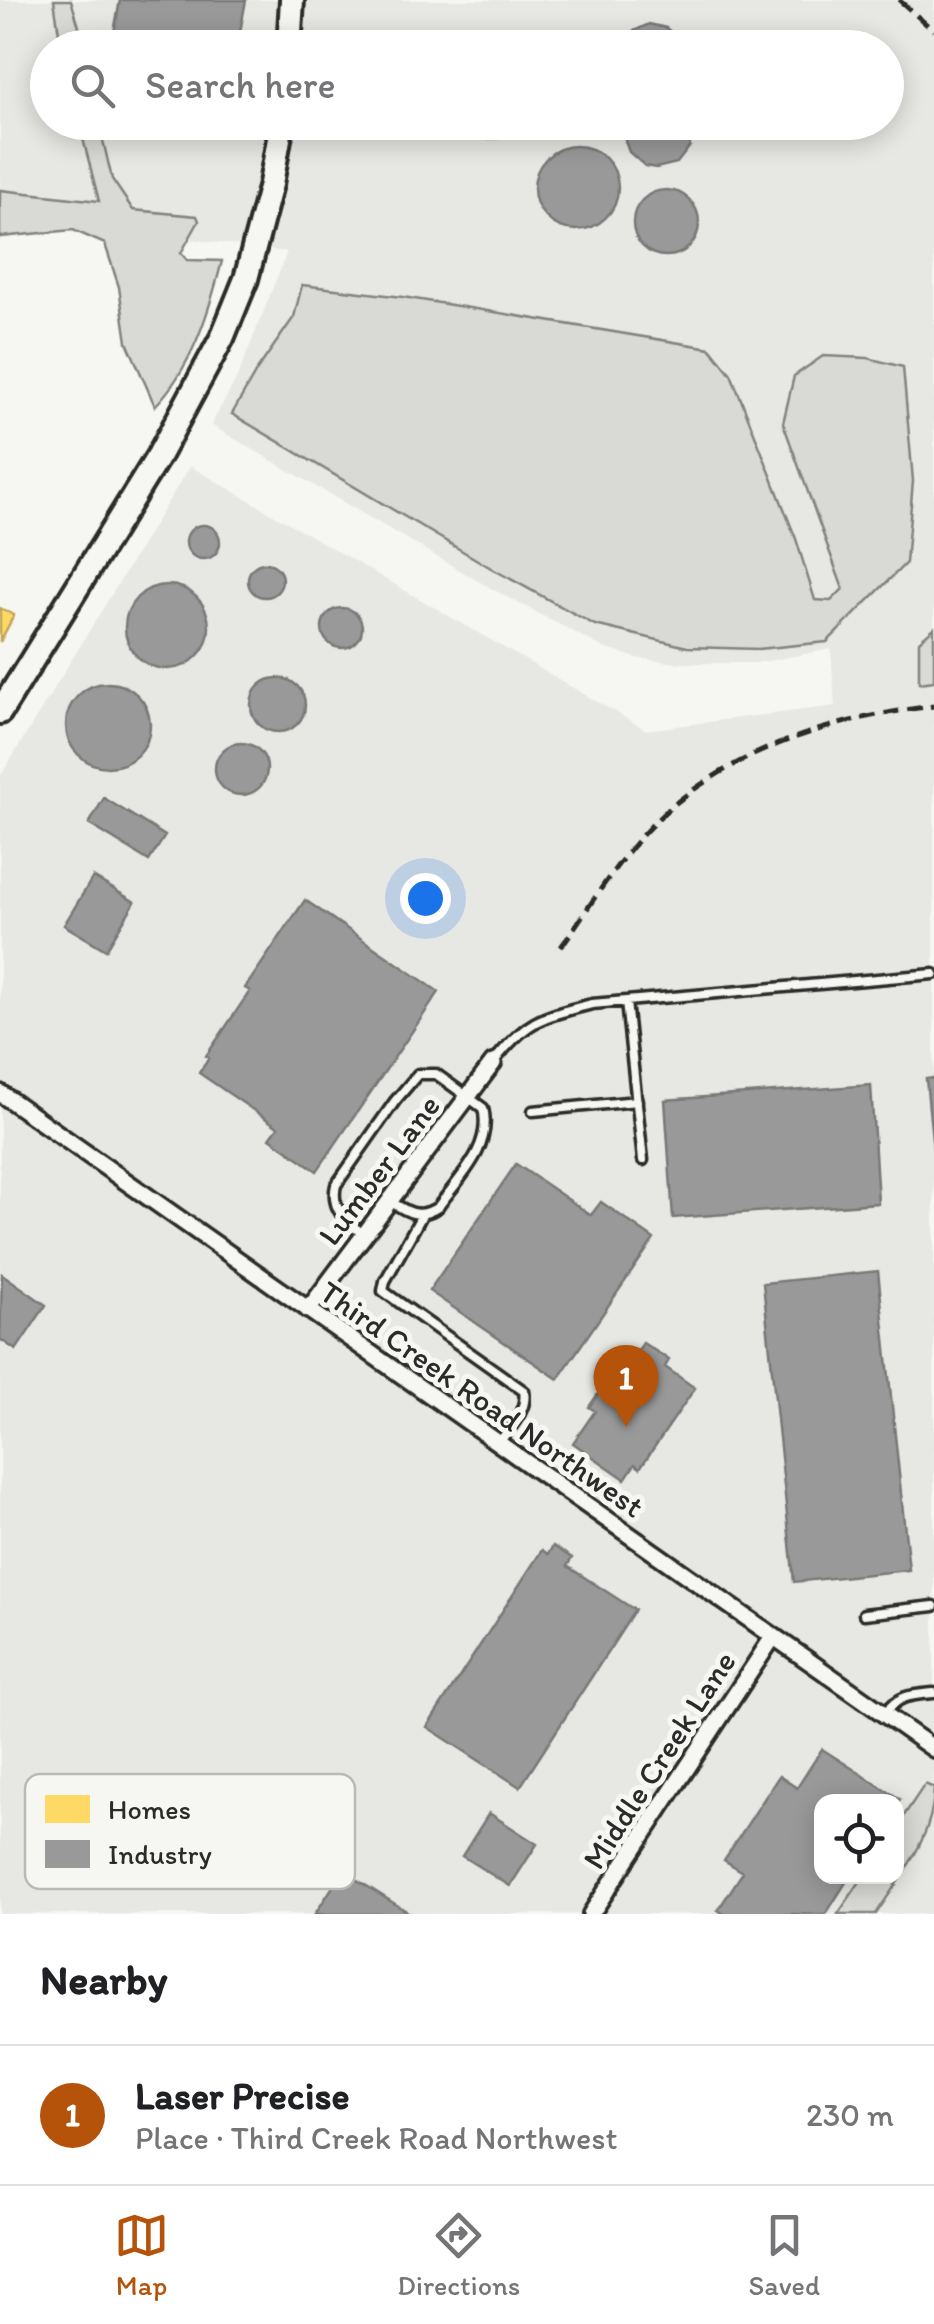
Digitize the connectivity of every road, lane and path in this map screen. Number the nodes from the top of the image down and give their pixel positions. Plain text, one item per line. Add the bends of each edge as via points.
1 (292, 0) edge
2 (290, 30) edge
3 (279, 140) edge
4 (0, 712) edge
5 (934, 974) edge
6 (626, 1002) junction
7 (493, 1062) joint
8 (0, 1093) edge
9 (469, 1095) junction
10 (637, 1101) junction
11 (533, 1111) dead end
12 (643, 1160) dead end
13 (390, 1201) junction
14 (422, 1214) junction
15 (364, 1235) junction
16 (308, 1310) junction
17 (498, 1444) junction
18 (934, 1606) edge
19 (864, 1614) dead end
20 (773, 1637) junction
21 (934, 1693) edge
22 (884, 1714) junction
23 (934, 1749) edge
24 (591, 1914) edge

1 - 2 main road
3 - 4 main road via 246,279 222,338 159,455
5 - 6 lane
6 - 7 lane via 542,1017
6 - 10 lane
7 - 9 street, Lumber Lane
8 - 16 street, Third Creek Road Northwest
9 - 13 street, Lumber Lane
9 - 14 lane via 486,1119 482,1143 438,1208
9 - 15 lane via 426,1072 395,1101 334,1192 340,1215
10 - 11 lane
10 - 12 lane
13 - 14 lane
13 - 15 street, Lumber Lane
14 - 17 lane via 384,1291 524,1391 522,1410
15 - 16 street, Lumber Lane
16 - 17 street, Third Creek Road Northwest
17 - 20 street, Third Creek Road Northwest
18 - 19 lane
20 - 22 street, Third Creek Road Northwest
20 - 24 street, Middle Creek Lane
21 - 22 lane via 903,1695
22 - 23 street, Third Creek Road Northwest

